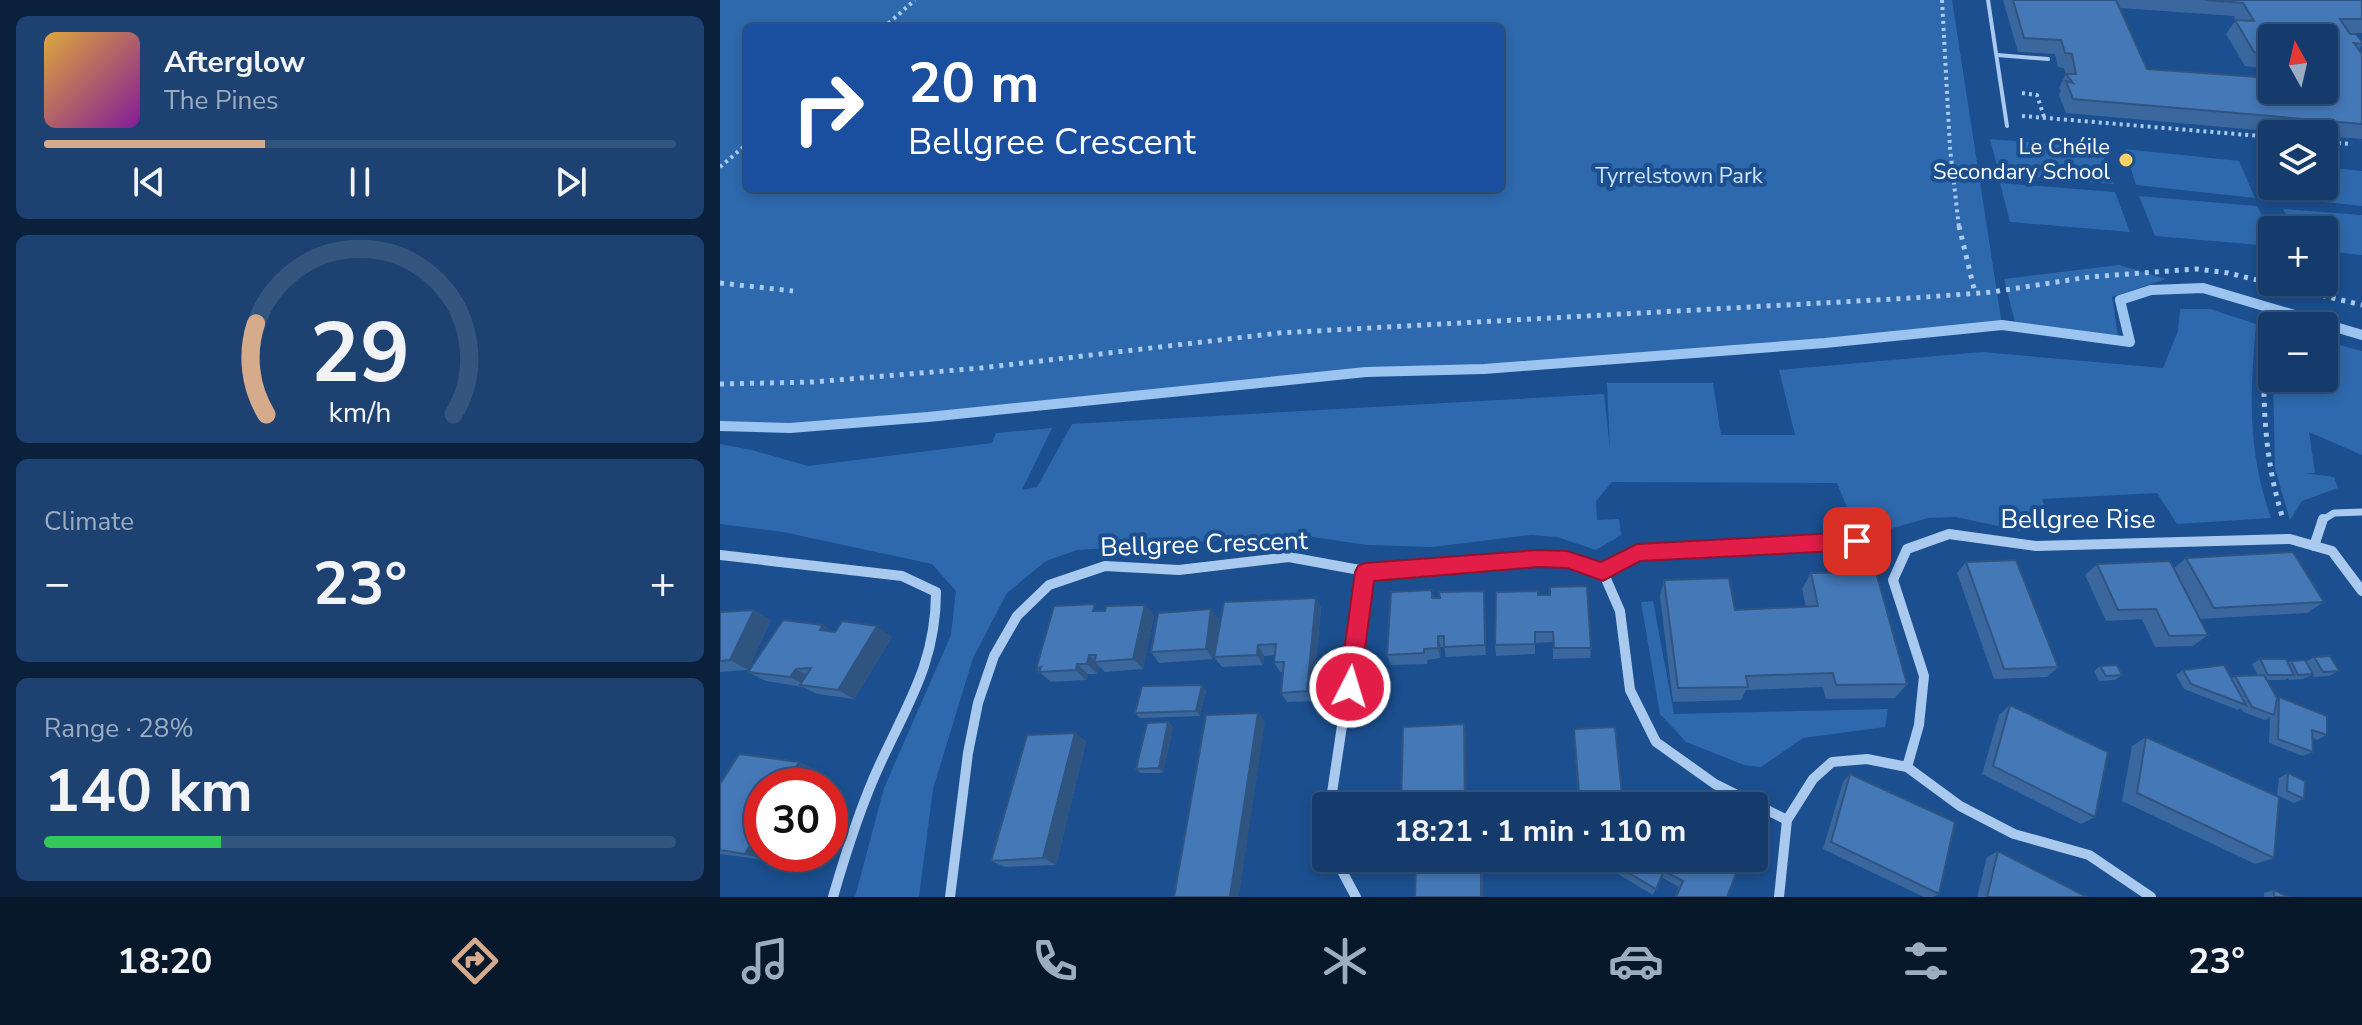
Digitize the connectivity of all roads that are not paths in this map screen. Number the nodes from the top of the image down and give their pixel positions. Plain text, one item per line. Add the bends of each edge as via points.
1 (1988, 0) edge
2 (1997, 55) junction
3 (2048, 59) edge
4 (2007, 126) dead end
5 (2362, 512) edge
6 (1857, 541) dead end
7 (2314, 546) junction
8 (720, 555) edge
9 (1365, 572) junction
10 (1603, 572) junction
11 (2362, 591) edge
12 (1907, 767) junction
13 (1332, 792) edge
14 (1787, 820) junction
15 (1343, 872) edge
16 (833, 897) edge
17 (950, 897) edge
18 (1356, 897) edge
19 (1779, 897) edge
20 (2151, 897) edge

1 - 2 lane
2 - 3 lane
2 - 4 lane
5 - 7 street via 2334,513 2321,520
6 - 10 street via 1637,552
7 - 11 street, Bellgree Rise via 2332,551
7 - 12 street, Bellgree Rise via 2290,539 2036,546 1949,534 1907,549 1893,580 1924,676 1919,725
8 - 16 street via 902,576 936,592 938,621 924,678 880,764
9 - 10 street, Bellgree Crescent via 1538,558 1567,559
9 - 13 street
9 - 17 street, Bellgree Crescent via 1304,558 1179,570 1095,567 1049,583 1019,609 998,644 965,763
10 - 14 street via 1620,611 1630,690 1656,742 1715,784
12 - 14 street via 1867,759 1832,762 1813,779
12 - 20 street via 1960,806 2014,834 2089,855
14 - 19 street
15 - 18 street

